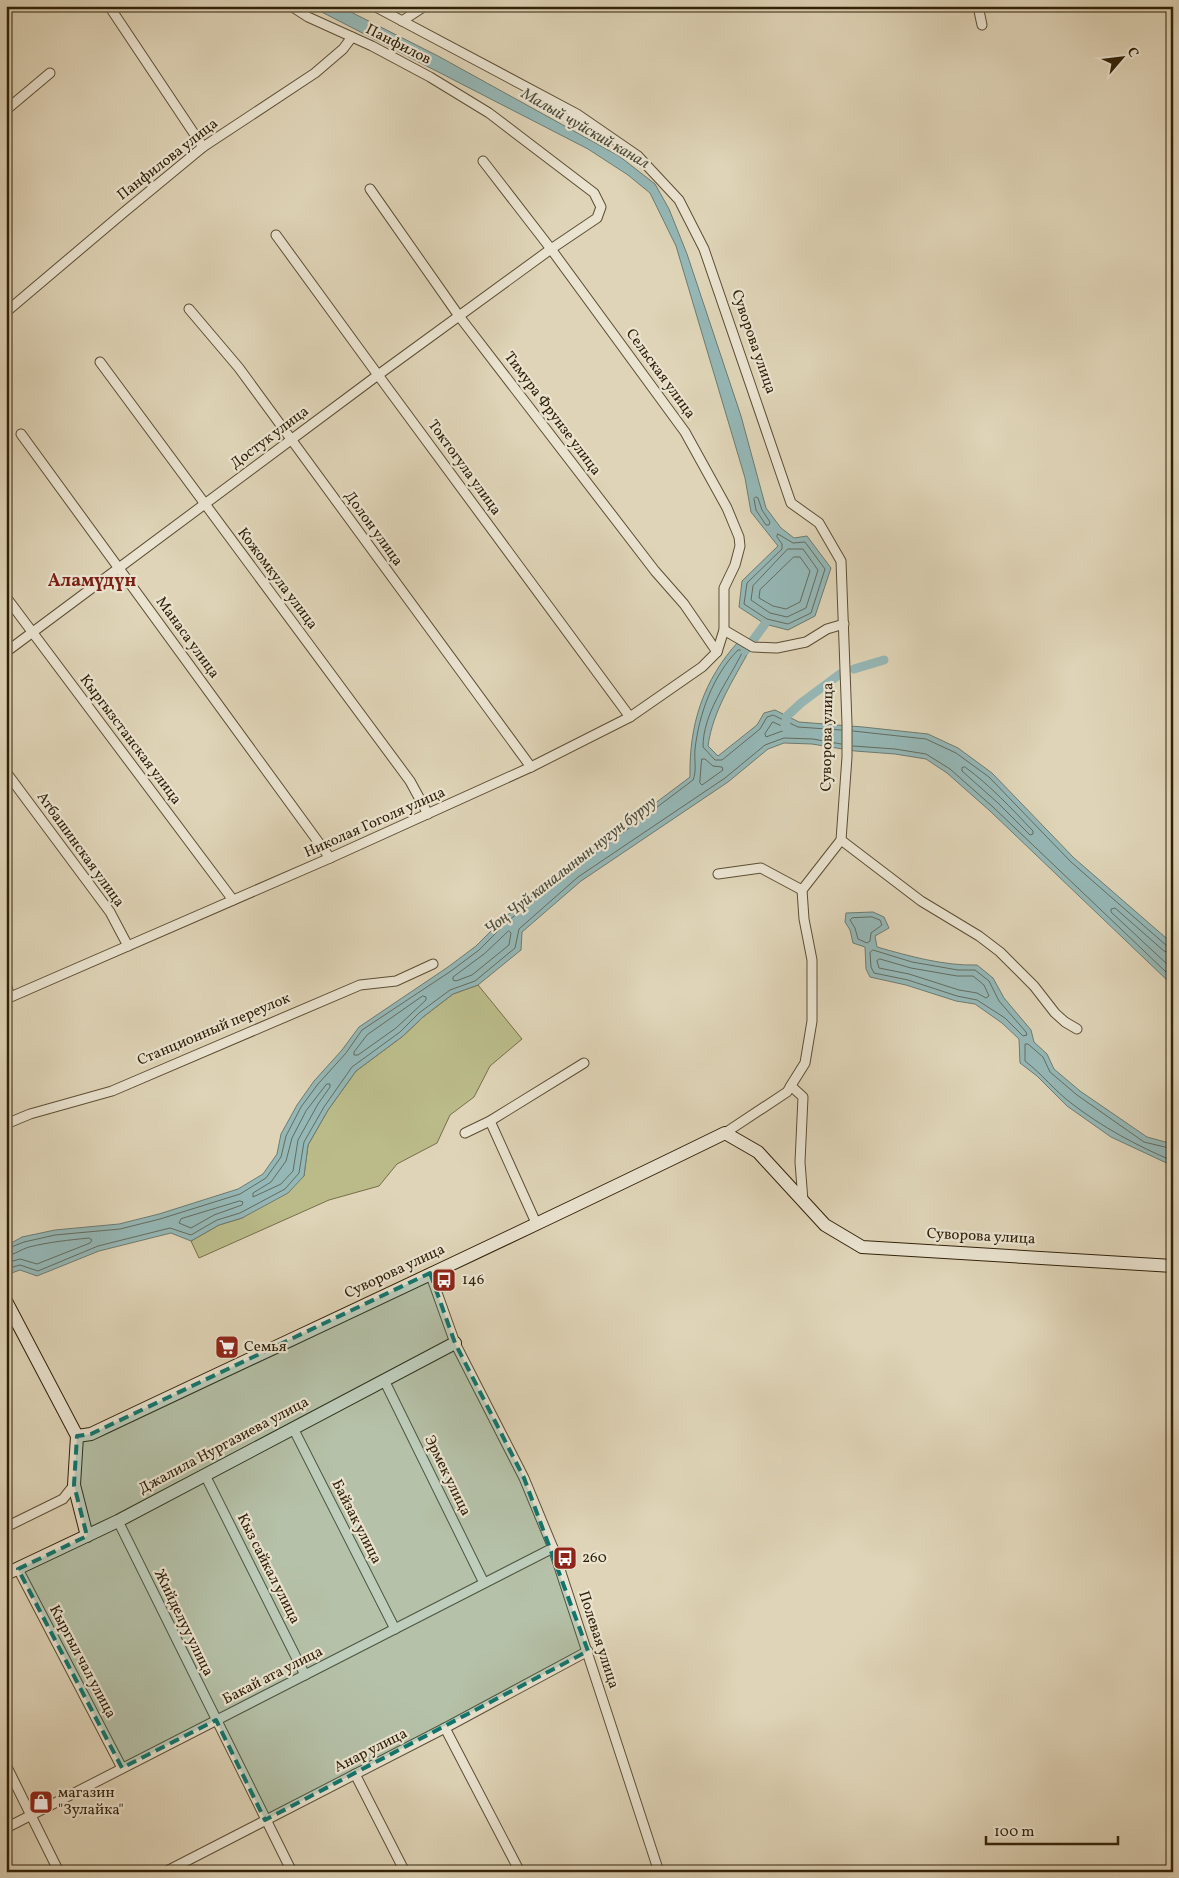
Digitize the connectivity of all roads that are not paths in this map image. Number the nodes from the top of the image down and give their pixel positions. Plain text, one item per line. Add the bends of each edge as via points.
1 (109, 6) edge
2 (291, 6) edge
3 (374, 6) edge
4 (426, 6) edge
5 (978, 6) edge
6 (402, 21) junction
7 (982, 25) dead end
8 (352, 37) junction
9 (50, 74) dead end
10 (6, 110) edge
11 (203, 147) junction
12 (483, 161) dead end
13 (370, 189) dead end
14 (276, 235) dead end
15 (551, 249) junction
16 (189, 309) dead end
17 (6, 312) edge
18 (459, 316) junction
19 (100, 362) dead end
20 (378, 375) junction
21 (21, 434) dead end
22 (290, 440) junction
23 (204, 504) junction
24 (119, 568) junction
25 (6, 597) edge
26 (844, 624) junction
27 (724, 630) junction
28 (32, 633) junction
29 (6, 652) edge
30 (717, 652) junction
31 (630, 717) junction
32 (531, 767) junction
33 (6, 772) edge
34 (428, 814) junction
35 (841, 840) junction
36 (330, 858) junction
37 (718, 874) dead end
38 (802, 890) junction
39 (233, 900) junction
40 (128, 946) junction
41 (433, 964) dead end
42 (6, 984) edge
43 (8, 998) edge
44 (1077, 1029) dead end
45 (584, 1063) dead end
46 (791, 1086) junction
47 (490, 1121) junction
48 (6, 1124) edge
49 (465, 1133) dead end
50 (725, 1133) junction
51 (803, 1201) junction
52 (537, 1225) junction
53 (1173, 1266) edge
54 (430, 1274) junction
55 (6, 1301) edge
56 (455, 1343) junction
57 (384, 1380) junction
58 (293, 1428) junction
59 (77, 1436) junction
60 (205, 1475) junction
61 (74, 1485) junction
62 (118, 1521) junction
63 (6, 1527) edge
64 (87, 1536) junction
65 (553, 1548) junction
66 (12, 1571) edge
67 (484, 1584) junction
68 (395, 1629) junction
69 (588, 1651) junction
70 (305, 1675) junction
71 (216, 1720) junction
72 (445, 1728) junction
73 (6, 1765) edge
74 (122, 1768) junction
75 (355, 1774) junction
76 (32, 1814) junction
77 (265, 1820) junction
78 (6, 1828) edge
79 (176, 1869) edge
80 (59, 1872) edge
81 (165, 1872) edge
82 (292, 1872) edge
83 (405, 1872) edge
84 (520, 1872) edge
85 (659, 1872) edge

1 - 11 street
2 - 8 street, Панфилов
3 - 6 street, Суворова улица
4 - 6 street
5 - 7 street
6 - 26 street, Суворова улица via 577,114 638,156 679,200 704,249 791,503 819,523 842,561
8 - 11 street, Панфилова улица via 316,73
8 - 15 street, Панфилов via 430,77 489,113 594,193 601,206 597,218
9 - 10 street
11 - 17 street, Панфилова улица
12 - 15 street, Сельская улица
13 - 18 street, Тимура Фрунзе улица
14 - 20 street, Токтогула улица
15 - 18 street, Достук улица
15 - 27 street, Сельская улица via 685,432 735,524 740,546 724,588
16 - 22 street, Долон улица via 239,368
18 - 20 street, Достук улица
18 - 30 street, Тимура Фрунзе улица via 655,571 684,604
19 - 23 street, Кожомкула улица
20 - 22 street, Достук улица
20 - 31 street, Токтогула улица
21 - 24 street, Манаса улица
22 - 23 street, Достук улица
22 - 32 street, Долон улица
23 - 24 street, Достук улица
23 - 34 street, Кожомкула улица via 410,781
24 - 28 street, Достук улица
24 - 36 street, Манаса улица
25 - 28 street, Кыргызстанская улица
26 - 27 street via 827,629 806,642 777,648 753,647
26 - 35 street, Суворова улица via 847,757
27 - 30 street, Николая Гоголя улица
28 - 29 street, Достук улица
28 - 39 street, Кыргызстанская улица
30 - 31 street, Николая Гоголя улица via 702,667
31 - 32 street, Николая Гоголя улица
32 - 34 street, Николая Гоголя улица
33 - 40 street, Атбашинская улица via 110,912
34 - 36 street, Николая Гоголя улица
35 - 38 street
35 - 44 street via 921,901 1000,952 1065,1022
36 - 39 street, Николая Гоголя улица
37 - 38 street via 761,868
38 - 46 street, Суворова улица via 812,960 812,1020 805,1063
39 - 40 street, Николая Гоголя улица
40 - 43 street, Николая Гоголя улица
41 - 48 street, Станционный переулок via 396,980 360,984 112,1091
42 - 43 street
45 - 47 street
46 - 50 street, Суворова улица via 787,1092
46 - 51 street via 803,1097 800,1162
47 - 49 street
47 - 52 street
50 - 51 street, Суворова улица via 758,1152
50 - 52 street, Суворова улица
51 - 53 street, Суворова улица via 825,1225 862,1246
52 - 54 street, Суворова улица
54 - 56 street, Полевая улица
54 - 59 street, Суворова улица via 91,1434
55 - 59 street
56 - 57 street, Джалила Нургазиева улица
56 - 65 street, Полевая улица via 524,1478
57 - 58 street, Джалила Нургазиева улица
57 - 67 street, Эрмек улица
58 - 60 street, Джалила Нургазиева улица
58 - 68 street, Байзак улица
59 - 61 street
60 - 62 street, Джалила Нургазиева улица
60 - 70 street, Кыз сайкал улица
61 - 63 street via 63,1499
61 - 64 street
62 - 64 street, Джалила Нургазиева улица
62 - 71 street, Жийделуу улица
64 - 66 street, Джалила Нургазиева улица
65 - 67 street, Бакай ата улица
65 - 69 street, Полевая улица
66 - 74 street, Кыргыл чал улица
67 - 68 street, Бакай ата улица
68 - 70 street, Бакай ата улица
69 - 72 street, Анар улица
69 - 85 street, Полевая улица
70 - 71 street, Бакай ата улица
71 - 74 street, Бакай ата улица
71 - 77 street, Жийделуу улица
72 - 75 street, Анар улица
72 - 84 street
73 - 76 street
74 - 76 street, Бакай ата улица
75 - 77 street, Анар улица
75 - 83 street
76 - 78 street, Бакай ата улица
76 - 80 street
77 - 79 street, Анар улица
77 - 82 street, Жийделуу улица
79 - 81 street, Анар улица

